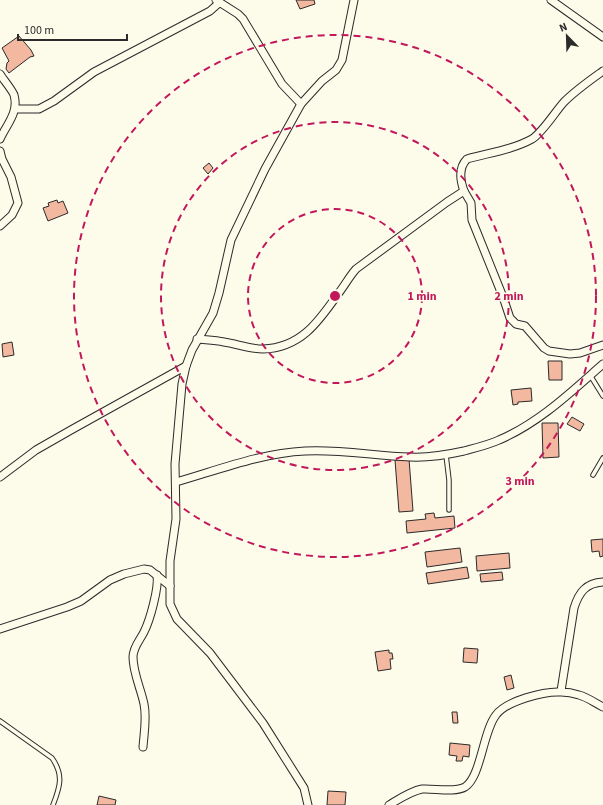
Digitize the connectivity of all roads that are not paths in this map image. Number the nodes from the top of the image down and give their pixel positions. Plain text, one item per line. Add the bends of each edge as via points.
1 (354, 0) edge
2 (551, 0) edge
3 (218, 2) edge
4 (603, 37) edge
5 (603, 71) edge
6 (0, 74) edge
7 (301, 104) junction
8 (16, 109) junction
9 (0, 139) edge
10 (0, 151) edge
11 (464, 191) junction
12 (0, 226) edge
13 (197, 340) junction
14 (603, 345) edge
15 (603, 364) edge
16 (186, 366) junction
17 (590, 376) junction
18 (603, 396) edge
19 (446, 455) junction
20 (603, 458) edge
21 (593, 475) dead end
22 (0, 477) edge
23 (176, 482) junction
24 (449, 510) dead end
25 (157, 575) junction
26 (603, 582) edge
27 (170, 586) junction
28 (0, 629) edge
29 (561, 692) junction
30 (603, 708) edge
31 (0, 720) edge
32 (143, 747) dead end
33 (53, 805) edge
34 (308, 805) edge
35 (389, 805) edge

1 - 7 street via 342,60 336,70
2 - 4 street
3 - 7 street via 243,19 282,84
3 - 8 street via 210,11 94,72 39,109
5 - 11 street via 573,93 532,139 467,159 460,172
6 - 8 street via 14,94
7 - 13 street via 265,169 231,240 213,313
8 - 9 street
10 - 12 street via 18,203 12,215
11 - 13 street via 356,269 303,337 290,343 263,349 223,341
11 - 14 street via 471,203 472,220 510,318 516,324 525,326 549,351 580,353
13 - 16 street
15 - 17 street
16 - 22 street via 36,450
16 - 23 street via 179,416
17 - 18 lane
17 - 19 street via 522,429 498,441
19 - 23 street via 412,458 346,452 282,453 248,460
19 - 24 lane
20 - 21 lane
23 - 27 street via 176,520 170,561
25 - 27 street
25 - 28 street via 144,569 124,574 110,580 81,601
25 - 32 street via 149,620 133,656 144,706
26 - 29 street via 595,582 586,587 577,598
27 - 34 street via 170,604 177,619 210,652 263,723 304,788
29 - 30 street via 581,695
29 - 35 street via 516,701 496,714 474,776 466,786 455,789 421,789
31 - 33 lane via 52,758 58,767 60,782

